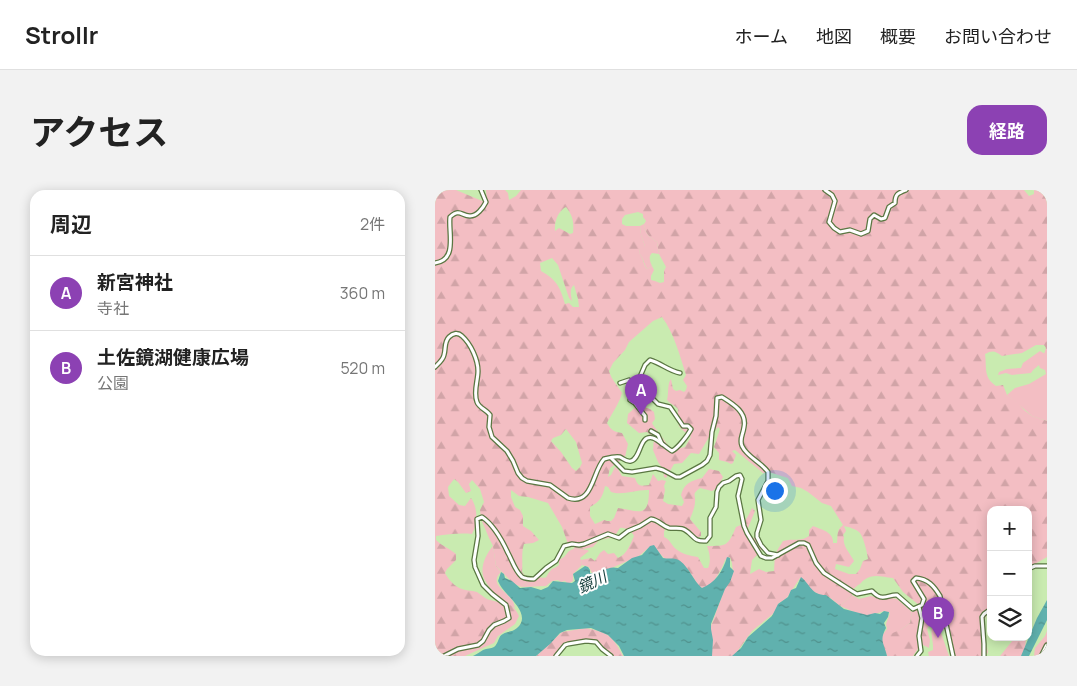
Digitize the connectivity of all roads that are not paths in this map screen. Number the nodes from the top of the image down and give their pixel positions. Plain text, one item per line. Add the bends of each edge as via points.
1 (481, 190) edge
2 (825, 190) edge
3 (906, 190) edge
4 (435, 263) edge
5 (435, 367) edge
6 (680, 373) dead end
7 (620, 383) dead end
8 (635, 388) junction
9 (634, 402) junction
10 (645, 420) dead end
11 (651, 431) dead end
12 (663, 445) junction
13 (611, 458) junction
14 (779, 555) junction
15 (1047, 566) edge
16 (1032, 567) edge
17 (919, 606) junction
18 (987, 612) edge
19 (1047, 646) edge
20 (444, 656) edge
21 (556, 656) edge
22 (611, 656) edge
23 (917, 656) edge
24 (953, 656) edge
25 (984, 656) edge
26 (1042, 656) edge

1 - 4 street via 486,202 483,208 473,216 459,212 450,216 450,250 446,258
2 - 3 street via 835,201 829,222 840,232 850,230 861,234 868,231 873,215 885,218 889,207 895,203 895,196
5 - 13 street via 444,357 448,337 458,333 469,344 476,362 476,400 490,415 490,432 527,481 550,485 568,498 579,500 590,490 600,464
6 - 8 street via 651,360 645,365
7 - 8 street via 629,380
8 - 9 street via 630,400
9 - 10 street
9 - 12 street via 653,399 670,407 683,426 690,428 675,450
11 - 12 street via 658,435
12 - 13 street via 654,438 647,438 632,461
13 - 14 street via 625,471 655,468 676,477 702,465 710,454 717,398 722,396 743,416 740,440 743,448 768,472 768,481 758,500 761,520 757,537 768,553
14 - 17 street via 799,542 808,544 824,573 852,592 872,591 883,598 894,594 911,608
14 - 20 street via 772,558 761,556 747,533 738,496 740,475 719,487 716,507 710,518 710,536 705,541 697,540 685,529 669,528 651,519 619,538 608,534 584,544 566,546 556,561 528,580 517,571 492,527 482,518 477,519 475,567 483,585 506,605 509,618 494,625 478,645 454,650
15 - 16 street
17 - 23 street via 921,651
17 - 24 street via 924,599 913,583 916,578 927,580 937,590
18 - 25 street via 982,617
19 - 26 main road
21 - 22 street via 565,645 591,641

